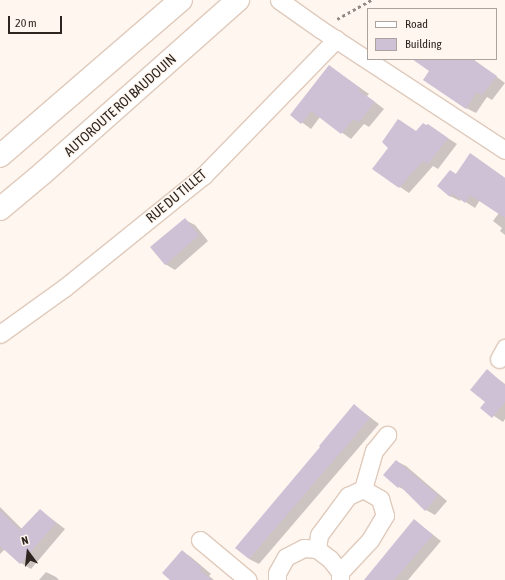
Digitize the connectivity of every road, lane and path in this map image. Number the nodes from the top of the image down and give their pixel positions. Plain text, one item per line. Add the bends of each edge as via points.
1 (181, 0) edge
2 (238, 0) edge
3 (279, 0) edge
4 (371, 0) edge
5 (314, 25) junction
6 (336, 39) junction
7 (367, 59) edge
8 (368, 60) edge
9 (505, 150) edge
10 (0, 156) edge
11 (0, 209) edge
12 (0, 334) edge
13 (387, 435) dead end
14 (363, 489) junction
15 (200, 540) dead end
16 (318, 549) junction
17 (340, 576) edge
18 (248, 580) edge
19 (276, 580) edge

1 - 10 highway
2 - 11 highway, AUTOROUTE ROI BAUDOUIN
3 - 5 street
4 - 5 path
5 - 6 street
6 - 7 street
6 - 12 street, RUE DU TILLET via 203,176 64,288
8 - 9 street
13 - 14 street via 374,451
14 - 16 street via 348,496 319,535
14 - 17 street via 380,500 385,515 370,540
15 - 18 street
16 - 17 street via 330,558
16 - 19 street via 304,548 286,557 276,573

